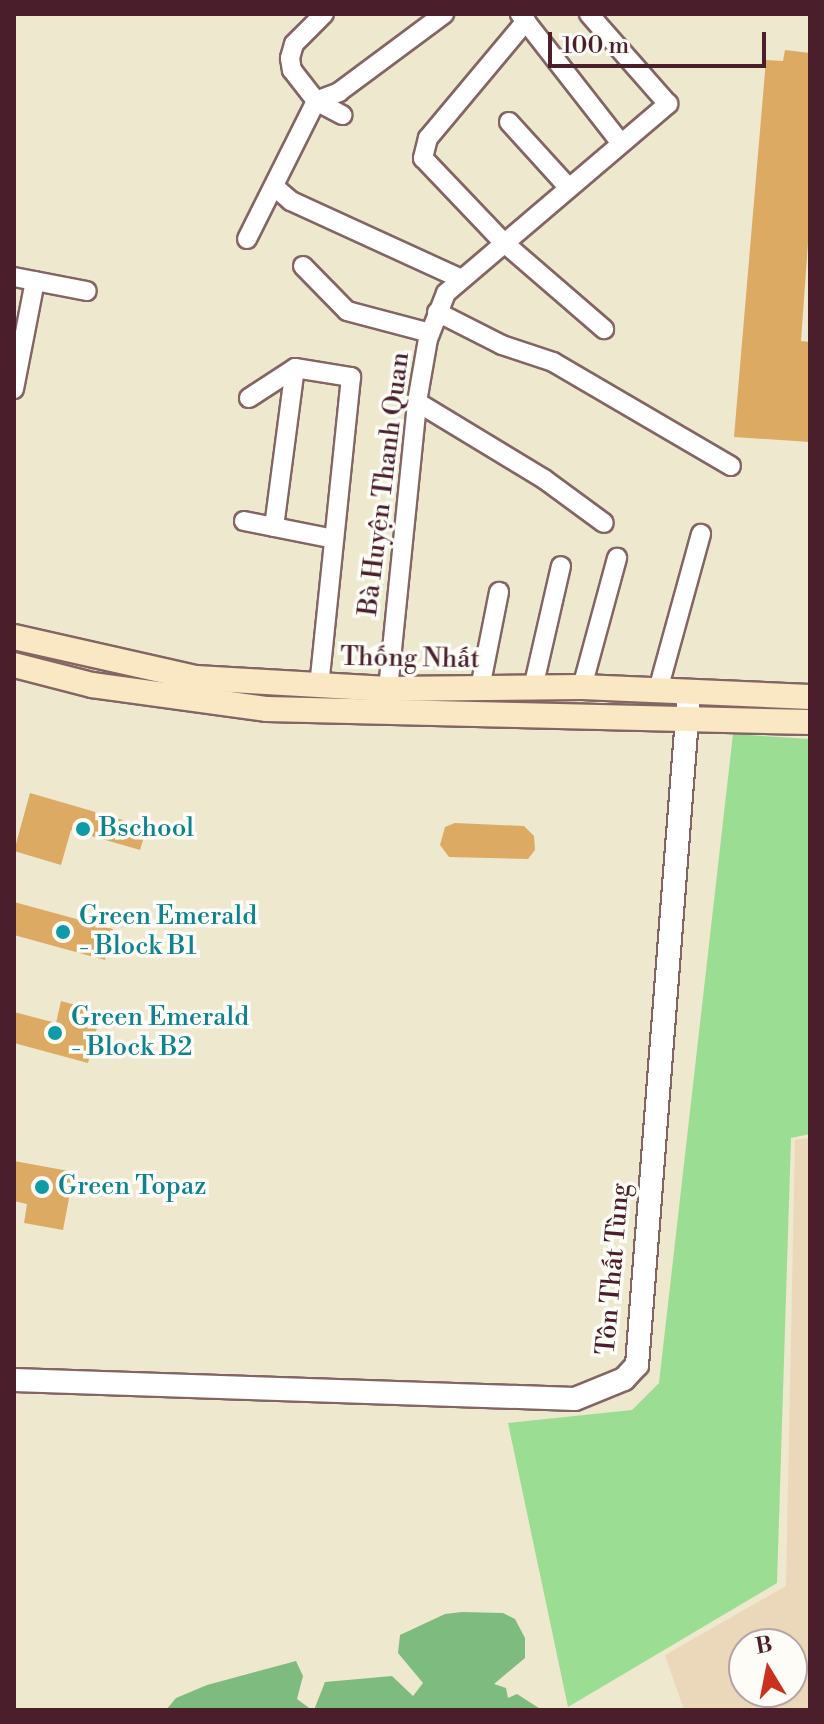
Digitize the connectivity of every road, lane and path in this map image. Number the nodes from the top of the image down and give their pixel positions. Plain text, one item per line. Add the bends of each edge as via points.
1 (324, 14) edge
2 (444, 14) edge
3 (589, 14) edge
4 (523, 18) edge
5 (316, 101) junction
6 (342, 115) dead end
7 (509, 122) dead end
8 (616, 137) dead end
9 (276, 188) junction
10 (569, 188) junction
11 (247, 239) dead end
12 (502, 241) junction
13 (303, 266) dead end
14 (14, 277) edge
15 (459, 278) junction
16 (35, 281) junction
17 (87, 291) dead end
18 (437, 312) junction
19 (604, 329) dead end
20 (430, 333) junction
21 (295, 368) junction
22 (14, 389) edge
23 (249, 398) dead end
24 (417, 402) junction
25 (731, 466) dead end
26 (244, 521) dead end
27 (604, 523) dead end
28 (274, 527) junction
29 (701, 534) dead end
30 (334, 539) junction
31 (617, 558) dead end
32 (561, 566) dead end
33 (499, 592) dead end
34 (14, 637) edge
35 (14, 665) edge
36 (319, 685) junction
37 (582, 687) junction
38 (480, 688) junction
39 (533, 688) junction
40 (388, 689) junction
41 (658, 690) junction
42 (689, 692) junction
43 (810, 697) edge
44 (686, 717) junction
45 (810, 722) edge
46 (14, 1380) edge

1 - 5 street via 294,44 290,58 292,70
2 - 5 street via 339,92
3 - 10 street, Bà Huyện Thanh Quan via 668,104
4 - 8 street
4 - 12 street via 428,138 423,152 437,177
5 - 6 street
5 - 9 street via 290,147
7 - 10 street
9 - 11 street
9 - 15 street via 291,201
10 - 12 street, Bà Huyện Thanh Quan
12 - 15 street, Bà Huyện Thanh Quan
12 - 19 street
13 - 20 street via 347,311
14 - 16 street
15 - 18 street, Bà Huyện Thanh Quan
16 - 17 street
16 - 22 street
18 - 20 street, Bà Huyện Thanh Quan
18 - 25 street via 502,345 553,362
20 - 24 street, Bà Huyện Thanh Quan
21 - 23 street
21 - 28 street
21 - 30 street via 351,377
24 - 27 street via 544,479
24 - 40 street, Bà Huyện Thanh Quan
26 - 28 street
28 - 30 street
29 - 41 street
30 - 36 street
31 - 37 street
32 - 39 street
33 - 38 street
34 - 36 main road, Thống Nhất via 196,678
35 - 44 main road, Thống Nhất via 92,685 267,709
36 - 40 main road, Thống Nhất
37 - 39 main road, Thống Nhất
37 - 41 main road, Thống Nhất
38 - 39 main road, Thống Nhất
38 - 40 main road, Thống Nhất
41 - 42 main road, Thống Nhất
42 - 43 main road, Thống Nhất
42 - 44 street, Tôn Thất Tùng
44 - 45 main road, Thống Nhất
44 - 46 street, Tôn Thất Tùng via 637,1365 624,1379 575,1399

